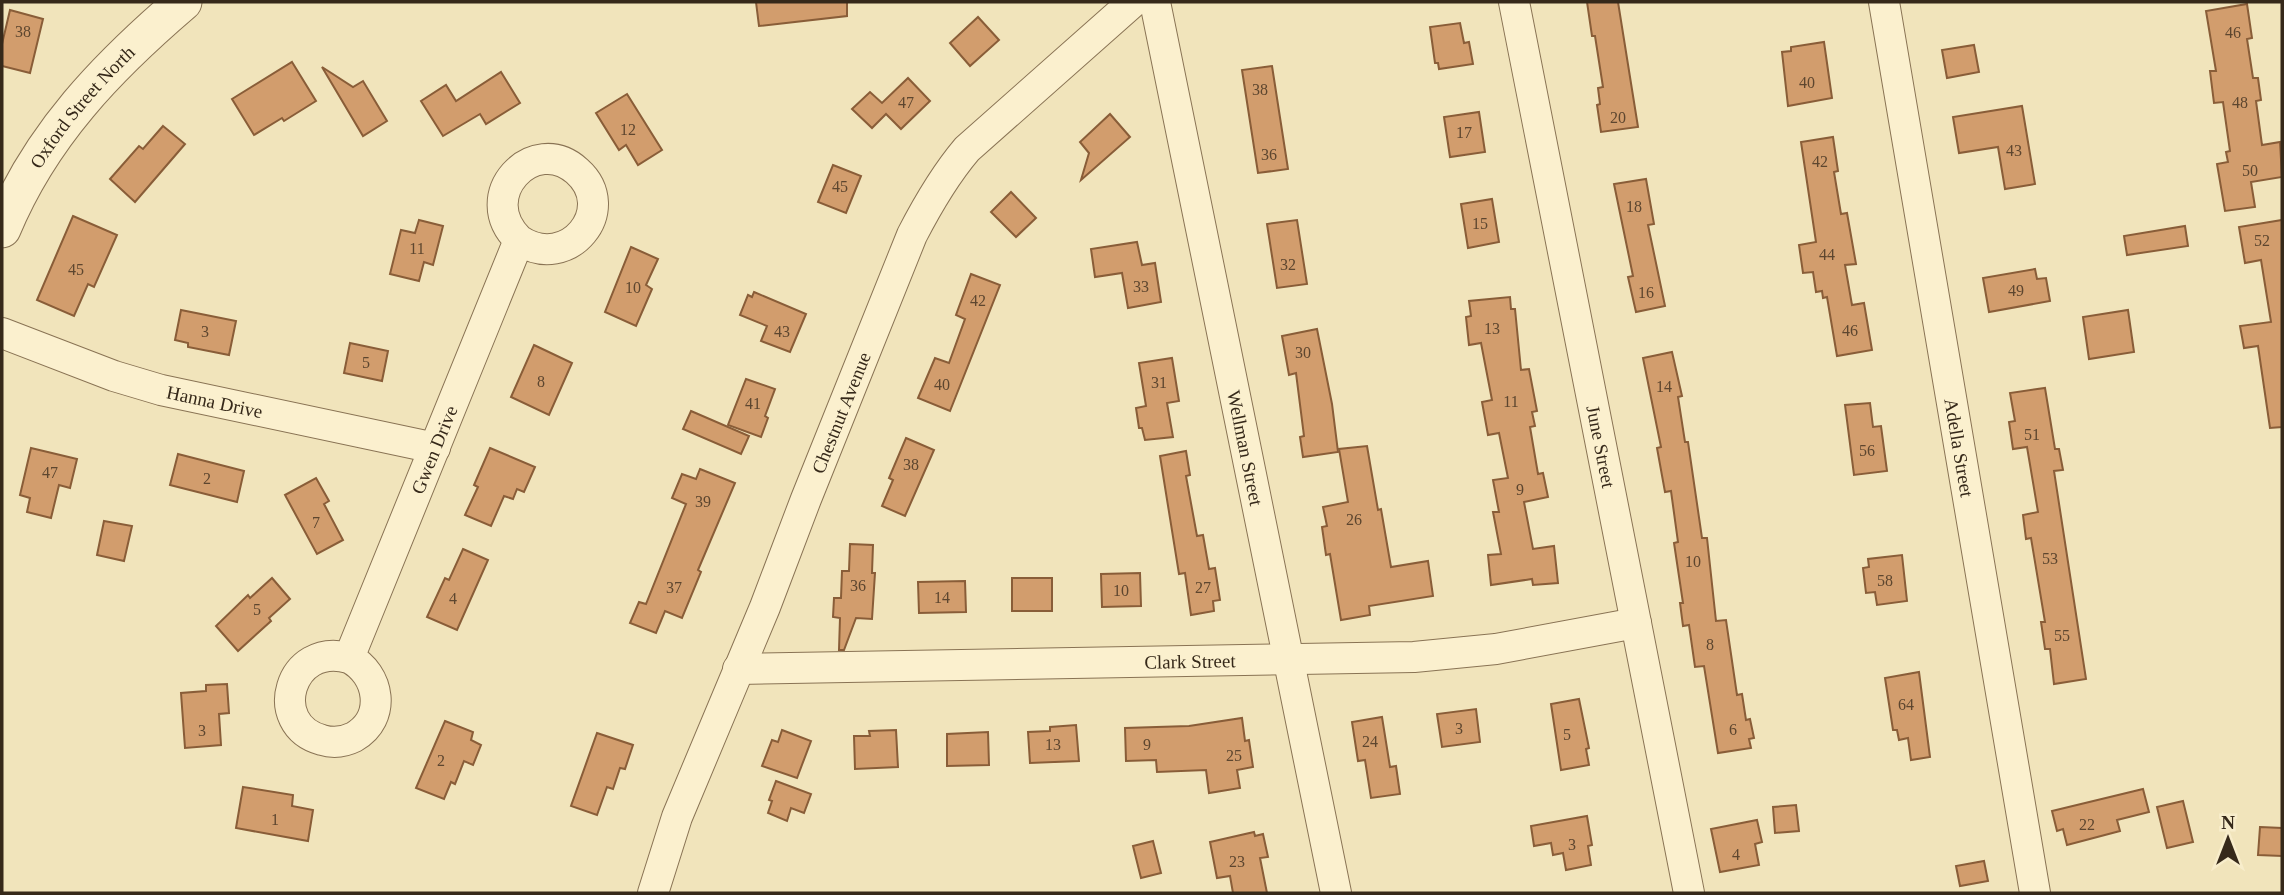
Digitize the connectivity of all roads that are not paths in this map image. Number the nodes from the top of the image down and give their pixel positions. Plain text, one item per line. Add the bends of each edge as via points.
1 (183, 2) edge
2 (1133, 2) edge
3 (1155, 2) edge
4 (1514, 2) edge
5 (1884, 2) edge
6 (2, 229) edge
7 (519, 240) dead end
8 (2, 332) edge
9 (435, 448) junction
10 (1636, 623) junction
11 (349, 659) dead end
12 (1288, 659) junction
13 (738, 669) junction
14 (653, 893) edge
15 (1336, 893) edge
16 (1689, 893) edge
17 (2035, 893) edge

1 - 6 street, Oxford Street North via 83,96 45,147
2 - 13 street, Chestnut Avenue via 975,141 938,186 912,236
3 - 12 street, Wellman Street
4 - 10 street, June Street
5 - 17 street, Adella Street
7 - 9 street, Gwen Drive
8 - 9 street, Hanna Drive via 161,390
9 - 11 street, Gwen Drive
10 - 12 street, Clark Street via 1455,654
10 - 16 street, June Street
12 - 13 street, Clark Street
12 - 15 street, Wellman Street
13 - 14 street, Chestnut Avenue via 677,817

